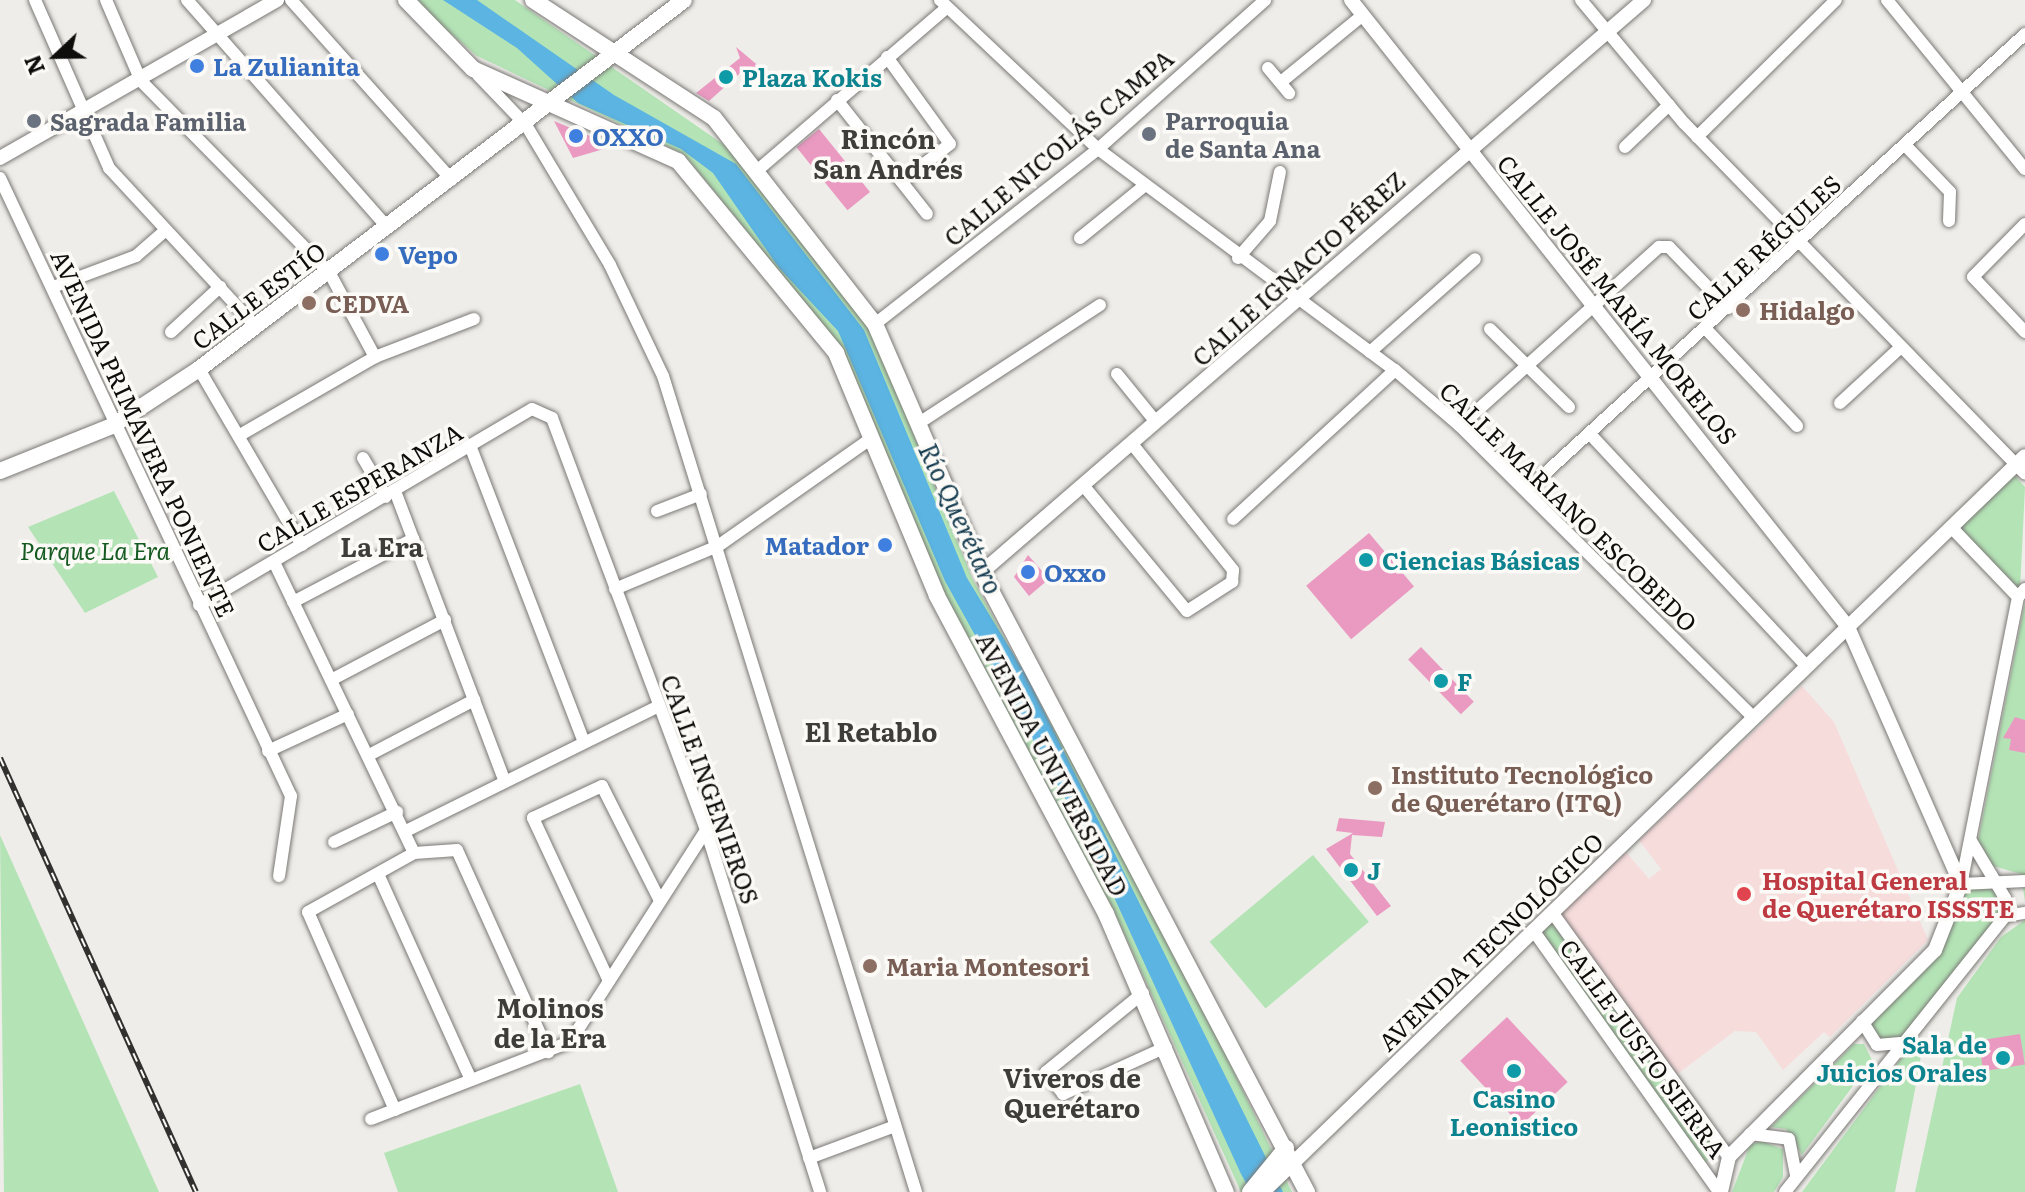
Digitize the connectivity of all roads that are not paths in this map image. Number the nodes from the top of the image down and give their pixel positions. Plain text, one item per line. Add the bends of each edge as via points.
1 (35, 0) edge
2 (106, 0) edge
3 (187, 0) edge
4 (277, 0) edge
5 (291, 0) edge
6 (406, 0) edge
7 (533, 0) edge
8 (684, 0) edge
9 (1265, 0) edge
10 (1351, 0) edge
11 (1581, 0) edge
12 (1644, 0) edge
13 (1836, 0) edge
14 (1887, 0) edge
15 (943, 4) edge
16 (1363, 15) junction
17 (1607, 30) junction
18 (2025, 34) edge
19 (215, 37) junction
20 (615, 52) junction
21 (887, 57) junction
22 (1268, 68) dead end
23 (473, 69) junction
24 (141, 81) junction
25 (1962, 92) junction
26 (552, 99) junction
27 (837, 100) junction
28 (1669, 105) junction
29 (83, 113) junction
30 (526, 125) junction
31 (1697, 137) junction
32 (1905, 145) junction
33 (1468, 146) junction
34 (1625, 147) dead end
35 (1098, 149) junction
36 (0, 158) edge
37 (2024, 166) edge
38 (759, 169) junction
39 (1280, 172) dead end
40 (0, 178) edge
41 (452, 180) junction
42 (902, 181) junction
43 (1144, 186) junction
44 (927, 214) dead end
45 (1949, 221) dead end
46 (2025, 224) edge
47 (387, 227) junction
48 (165, 231) junction
49 (1080, 238) dead end
50 (1799, 242) junction
51 (1238, 258) junction
52 (1475, 259) dead end
53 (329, 272) junction
54 (53, 287) junction
55 (220, 287) junction
56 (1297, 301) junction
57 (1100, 305) dead end
58 (1596, 306) junction
59 (1728, 308) junction
60 (474, 319) dead end
61 (875, 324) junction
62 (256, 327) junction
63 (1490, 329) dead end
64 (1706, 329) junction
65 (171, 332) dead end
66 (2025, 332) edge
67 (1901, 347) junction
68 (1370, 352) junction
69 (375, 357) junction
70 (1526, 366) junction
71 (199, 369) junction
72 (1395, 370) junction
73 (1117, 374) dead end
74 (1653, 378) junction
75 (1840, 403) dead end
76 (1569, 407) dead end
77 (542, 410) joint
78 (1156, 422) junction
79 (919, 423) junction
80 (112, 426) junction
81 (1460, 426) junction
82 (1797, 426) dead end
83 (1590, 434) junction
84 (240, 435) junction
85 (873, 437) junction
86 (1132, 444) junction
87 (471, 448) junction
88 (363, 458) dead end
89 (2022, 465) edge
90 (0, 471) edge
91 (1083, 485) junction
92 (1528, 489) junction
93 (390, 494) junction
94 (701, 494) junction
95 (657, 511) dead end
96 (1233, 519) dead end
97 (1952, 528) junction
98 (413, 539) junction
99 (302, 545) junction
100 (718, 546) junction
101 (274, 562) junction
102 (982, 572) junction
103 (615, 589) junction
104 (2021, 593) edge
105 (293, 602) junction
106 (199, 605) junction
107 (445, 620) junction
108 (1848, 627) junction
109 (1807, 667) junction
110 (331, 680) junction
111 (474, 700) junction
112 (659, 706) junction
113 (348, 714) junction
114 (1754, 718) junction
115 (583, 740) junction
116 (268, 751) junction
117 (369, 755) junction
118 (504, 779) junction
119 (397, 812) junction
120 (706, 830) junction
121 (406, 831) junction
122 (1971, 841) junction
123 (334, 842) dead end
124 (414, 853) junction
125 (378, 874) junction
126 (279, 876) dead end
127 (2025, 881) edge
128 (1996, 883) junction
129 (1961, 884) junction
130 (659, 899) junction
131 (1552, 912) junction
132 (2025, 913) edge
133 (2005, 916) junction
134 (1533, 930) junction
135 (609, 981) junction
136 (1143, 993) junction
137 (1862, 1021) junction
138 (1900, 1043) junction
139 (1166, 1047) junction
140 (548, 1052) junction
141 (471, 1080) junction
142 (395, 1110) junction
143 (371, 1119) dead end
144 (895, 1126) junction
145 (1750, 1134) junction
146 (1289, 1155) junction
147 (1729, 1157) junction
148 (809, 1158) junction
149 (1278, 1170) junction
150 (1795, 1177) junction
151 (820, 1192) edge
152 (916, 1192) edge
153 (1226, 1192) edge
154 (1250, 1192) edge
155 (1263, 1192) edge
156 (1307, 1192) edge
157 (1720, 1192) edge
158 (1785, 1192) edge

1 - 29 street
2 - 24 street
3 - 19 street
4 - 19 street
5 - 41 street
6 - 23 main road, AVENIDA UNIVERSIDAD
7 - 20 main road, AVENIDA UNIVERSIDAD
8 - 20 main road, CALLE ESTÍO
9 - 35 street, CALLE NICOLÁS CAMPA
10 - 16 street, CALLE JOSÉ MARÍA MORELOS
11 - 17 street
12 - 17 street, CALLE IGNACIO PÉREZ
13 - 31 street
14 - 25 street
15 - 21 street
15 - 35 street, CALLE MARIANO ESCOBEDO
16 - 22 street via 1285,87
16 - 33 street, CALLE JOSÉ MARÍA MORELOS
17 - 28 street
17 - 33 street, CALLE IGNACIO PÉREZ
18 - 25 street, CALLE RÉGULES
19 - 24 street
19 - 47 street
20 - 26 main road, CALLE ESTÍO
20 - 38 main road, AVENIDA UNIVERSIDAD via 714,118
21 - 27 street
21 - 42 street via 950,144
23 - 26 main road, AVENIDA UNIVERSIDAD
23 - 30 street
24 - 29 street
24 - 53 street
25 - 32 street, CALLE RÉGULES
25 - 37 street
26 - 30 main road, CALLE ESTÍO
26 - 85 main road, AVENIDA UNIVERSIDAD via 678,161 702,182 836,353
27 - 38 street
27 - 42 street
28 - 31 street
28 - 34 street
29 - 36 street
29 - 48 street via 109,168
30 - 41 main road, CALLE ESTÍO
30 - 94 street via 610,265 663,376
31 - 50 street
32 - 45 street via 1950,192
32 - 50 street, CALLE RÉGULES
33 - 56 street, CALLE IGNACIO PÉREZ
33 - 58 street, CALLE JOSÉ MARÍA MORELOS
35 - 43 street, CALLE MARIANO ESCOBEDO
35 - 61 street, CALLE NICOLÁS CAMPA
38 - 61 main road, AVENIDA UNIVERSIDAD
39 - 51 street via 1270,221
40 - 54 street, AVENIDA PRIMAVERA PONIENTE
41 - 47 main road, CALLE ESTÍO
42 - 44 street
43 - 49 street
43 - 51 street, CALLE MARIANO ESCOBEDO
46 - 66 street via 1973,277
47 - 53 main road, CALLE ESTÍO
48 - 54 street via 140,254
48 - 55 street
50 - 59 street, CALLE RÉGULES
50 - 67 street
51 - 56 street, CALLE MARIANO ESCOBEDO
52 - 68 street
53 - 62 main road, CALLE ESTÍO
53 - 69 street
54 - 80 street, AVENIDA PRIMAVERA PONIENTE
55 - 62 street
55 - 65 street
56 - 68 street, CALLE MARIANO ESCOBEDO
56 - 78 street, CALLE IGNACIO PÉREZ
57 - 79 street
58 - 59 street via 1665,246
58 - 70 street
58 - 74 street, CALLE JOSÉ MARÍA MORELOS
59 - 64 street, CALLE RÉGULES
60 - 69 street
61 - 79 main road, AVENIDA UNIVERSIDAD
62 - 71 main road, CALLE ESTÍO
63 - 70 street
64 - 74 street, CALLE RÉGULES
64 - 82 street
67 - 75 street
67 - 89 street
68 - 72 street, CALLE MARIANO ESCOBEDO
69 - 84 street
70 - 76 street
70 - 81 street
71 - 80 main road, CALLE ESTÍO
71 - 84 street
72 - 81 street, CALLE MARIANO ESCOBEDO
72 - 96 street
73 - 78 street
74 - 83 street, CALLE RÉGULES
74 - 108 street, CALLE JOSÉ MARÍA MORELOS
77 - 87 street, CALLE ESPERANZA
77 - 103 street, CALLE INGENIEROS via 552,418
78 - 86 street, CALLE IGNACIO PÉREZ
79 - 102 main road, AVENIDA UNIVERSIDAD
80 - 90 main road, CALLE ESTÍO
80 - 106 street, AVENIDA PRIMAVERA PONIENTE
81 - 92 street, CALLE MARIANO ESCOBEDO
83 - 92 street, CALLE RÉGULES
83 - 109 street
84 - 99 street
85 - 100 street
85 - 136 main road, AVENIDA UNIVERSIDAD via 937,596
86 - 91 street, CALLE IGNACIO PÉREZ
86 - 91 street via 1235,577 1195,612 1181,605
87 - 93 street, CALLE ESPERANZA
87 - 115 street
88 - 93 street
89 - 97 street, AVENIDA TECNOLÓGICO
91 - 102 street, CALLE IGNACIO PÉREZ
92 - 114 street, CALLE MARIANO ESCOBEDO
93 - 98 street
93 - 99 street, CALLE ESPERANZA
94 - 95 street
94 - 100 street
97 - 104 street
97 - 108 street, AVENIDA TECNOLÓGICO
98 - 105 street
98 - 107 street
99 - 101 street, CALLE ESPERANZA
100 - 103 street
100 - 144 street
101 - 105 street
101 - 106 street, CALLE ESPERANZA
102 - 146 main road, AVENIDA UNIVERSIDAD
103 - 112 street, CALLE INGENIEROS
104 - 122 street
105 - 110 street
106 - 116 street, AVENIDA PRIMAVERA PONIENTE
107 - 110 street
107 - 111 street
108 - 109 street, AVENIDA TECNOLÓGICO
108 - 129 street, CALLE JOSÉ MARÍA MORELOS
109 - 114 street, AVENIDA TECNOLÓGICO
110 - 113 street
111 - 117 street
111 - 118 street
112 - 115 street
112 - 120 street, CALLE INGENIEROS
113 - 116 street
113 - 117 street
114 - 131 street, AVENIDA TECNOLÓGICO
115 - 118 street
116 - 126 street, AVENIDA PRIMAVERA PONIENTE via 293,806
117 - 119 street
118 - 121 street
119 - 121 street
119 - 123 street
120 - 130 street
120 - 148 street, CALLE INGENIEROS
121 - 124 street
122 - 128 street
122 - 129 street
124 - 125 street
124 - 140 street via 457,850
125 - 141 street
125 - 142 street via 308,912
127 - 128 street
128 - 129 street
128 - 133 street
129 - 137 street via 1935,950
130 - 135 street
130 - 135 street via 602,786 533,818
131 - 134 street, AVENIDA TECNOLÓGICO
131 - 147 street, CALLE JUSTO SIERRA
132 - 133 street
133 - 138 street
134 - 146 street, AVENIDA TECNOLÓGICO
134 - 157 street, CALLE JUSTO SIERRA
135 - 140 street via 576,1036
136 - 139 main road, AVENIDA UNIVERSIDAD
136 - 139 street via 1046,1072 1063,1094
137 - 138 street via 1877,1045
137 - 145 street
138 - 150 street
139 - 153 main road, AVENIDA UNIVERSIDAD
140 - 141 street
141 - 142 street
142 - 143 street
144 - 148 street
144 - 152 street
145 - 147 street
145 - 150 street via 1789,1139 1797,1150
146 - 149 main road
146 - 156 main road, AVENIDA UNIVERSIDAD
147 - 157 street
148 - 151 street, CALLE INGENIEROS
149 - 154 main road
149 - 155 street
150 - 158 street

